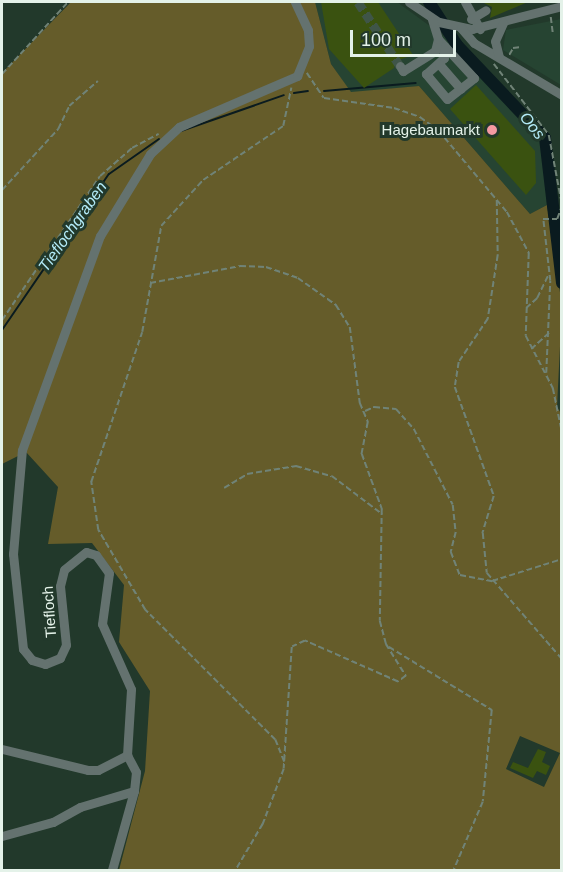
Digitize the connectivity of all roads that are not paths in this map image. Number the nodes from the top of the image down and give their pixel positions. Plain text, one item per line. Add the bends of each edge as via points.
1 (295, 2) edge
2 (409, 2) edge
3 (465, 2) edge
4 (561, 6) edge
5 (486, 10) dead end
6 (474, 17) junction
7 (432, 19) junction
8 (502, 23) junction
9 (460, 28) junction
10 (480, 29) junction
11 (441, 42) junction
12 (497, 55) junction
13 (439, 64) junction
14 (400, 66) dead end
15 (461, 89) junction
16 (561, 95) edge
17 (2, 749) edge
18 (127, 754) junction
19 (134, 791) junction
20 (2, 836) edge
21 (112, 870) edge

1 - 18 street, Tiefloch via 308,30 305,63 291,79 179,127 150,154 100,236 22,450 13,554 23,649 32,660 45,664 60,658 66,645 60,586 64,570 86,552 96,555 109,573 102,624 131,688
2 - 7 street
3 - 6 street
4 - 8 street
5 - 6 street
6 - 9 street
6 - 10 street
7 - 9 street
7 - 11 street
8 - 10 street
8 - 12 street via 495,41
9 - 10 street
9 - 12 street via 474,43
11 - 13 street
11 - 14 street via 435,51 403,70
11 - 15 street via 474,78
12 - 16 street
13 - 15 street
13 - 15 street via 426,74 447,99
17 - 18 street via 88,770 98,770
18 - 19 street, Tiefloch via 136,772
19 - 20 street via 80,807 53,822
19 - 21 street, Tiefloch

